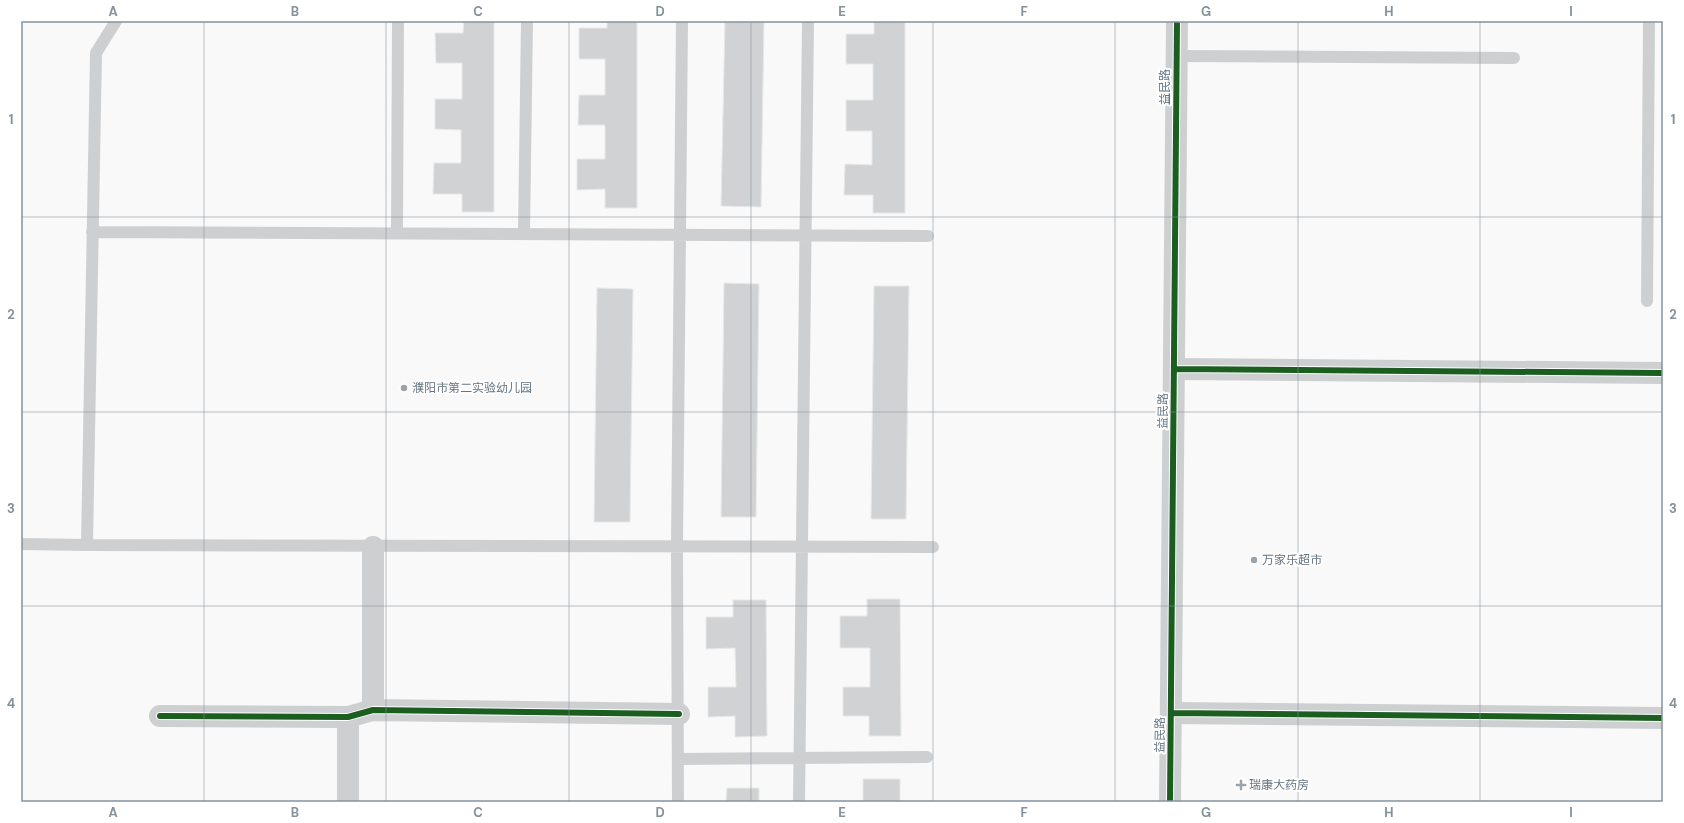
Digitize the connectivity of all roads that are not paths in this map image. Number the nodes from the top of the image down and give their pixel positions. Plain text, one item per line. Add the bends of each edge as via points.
1 (116, 21) edge
2 (398, 21) edge
3 (527, 21) edge
4 (682, 21) edge
5 (808, 21) edge
6 (1177, 21) edge
7 (1649, 21) edge
8 (1177, 56) junction
9 (1514, 58) dead end
10 (92, 232) junction
11 (397, 233) junction
12 (524, 234) junction
13 (680, 234) junction
14 (806, 235) junction
15 (928, 236) dead end
16 (1647, 301) dead end
17 (1174, 369) junction
18 (1663, 373) edge
19 (21, 544) edge
20 (87, 545) junction
21 (373, 546) junction
22 (677, 546) junction
23 (802, 546) junction
24 (933, 547) dead end
25 (373, 710) junction
26 (1171, 713) junction
27 (679, 714) junction
28 (160, 716) dead end
29 (348, 718) junction
30 (1663, 718) edge
31 (799, 757) junction
32 (927, 757) dead end
33 (678, 759) junction
34 (348, 802) edge
35 (678, 802) edge
36 (799, 802) edge
37 (1170, 802) edge

1 - 10 lane via 96,54
2 - 11 lane
3 - 12 lane
4 - 13 lane
5 - 14 lane
6 - 8 street, 益民路
7 - 16 lane
8 - 9 lane
8 - 17 street, 益民路
10 - 11 lane
10 - 20 lane
11 - 12 lane
12 - 13 lane
13 - 14 lane
13 - 22 lane
14 - 15 lane
14 - 23 lane
17 - 18 street
17 - 26 street, 益民路
19 - 20 lane
20 - 21 lane
21 - 22 lane
21 - 25 street
22 - 23 lane
22 - 27 lane
23 - 24 lane
23 - 31 lane
25 - 27 street
25 - 29 street
26 - 30 street
26 - 37 street, 益民路
27 - 33 lane
28 - 29 street
29 - 34 street
31 - 32 lane
31 - 33 lane
31 - 36 lane
33 - 35 lane

